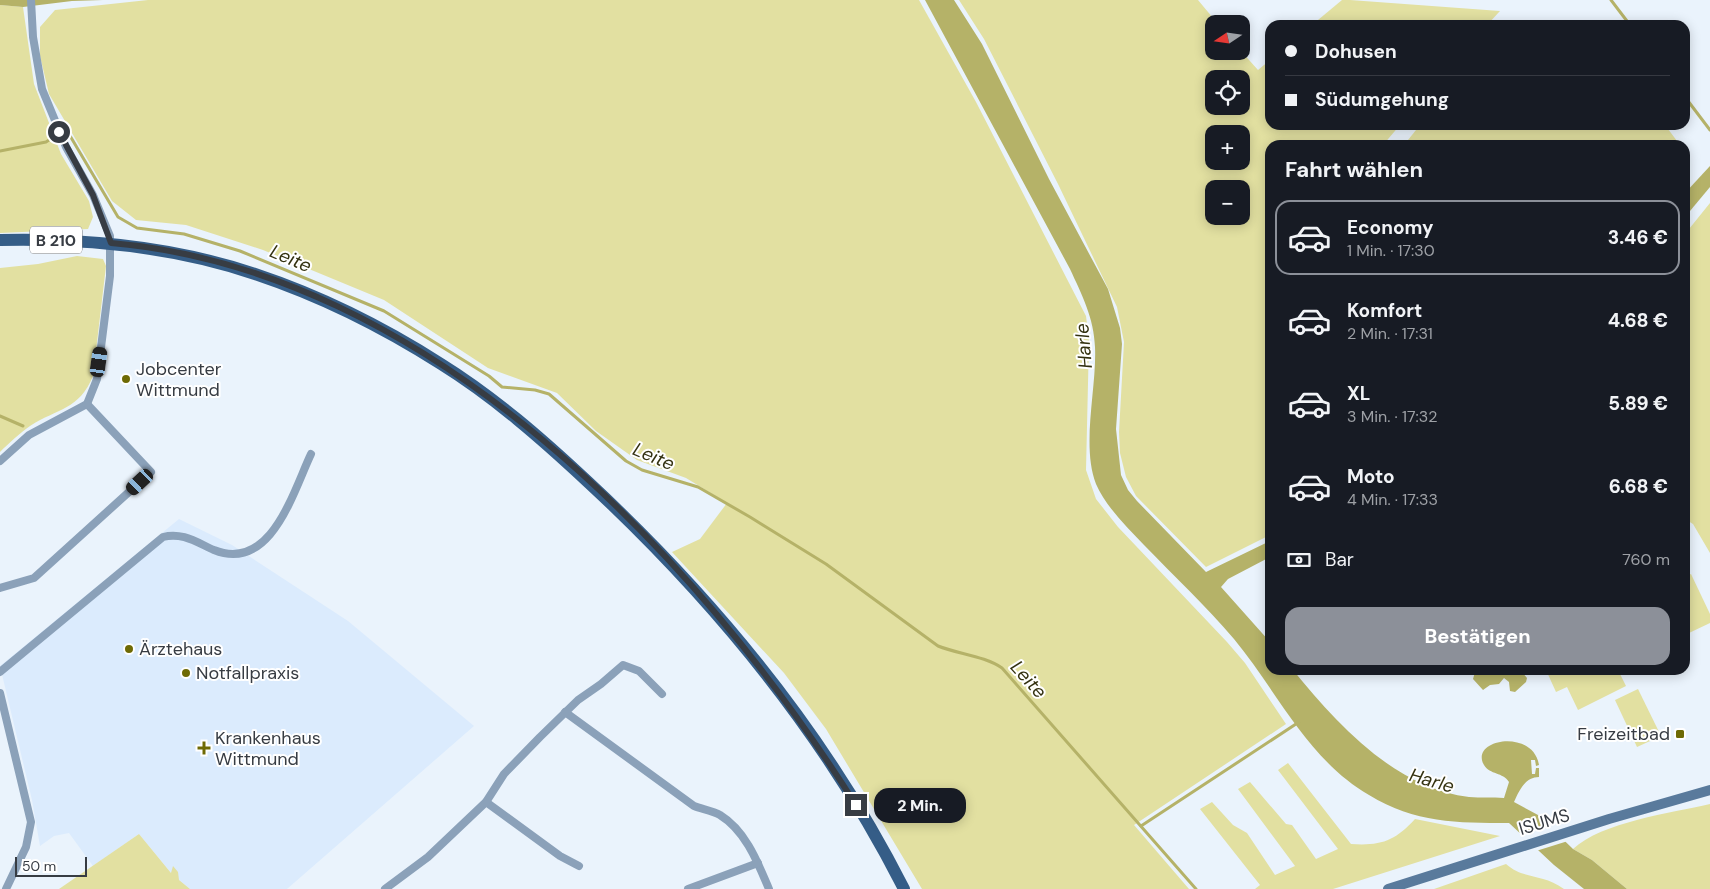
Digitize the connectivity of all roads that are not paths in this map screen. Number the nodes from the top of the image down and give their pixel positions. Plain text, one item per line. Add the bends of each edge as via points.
1 (31, 0) edge
2 (0, 240) edge
3 (111, 243) junction
4 (86, 404) junction
5 (311, 454) dead end
6 (0, 462) edge
7 (0, 588) edge
8 (0, 672) edge
9 (0, 693) edge
10 (662, 694) dead end
11 (565, 712) junction
12 (1710, 790) edge
13 (486, 802) junction
14 (758, 863) junction
15 (578, 866) dead end
16 (6, 889) edge
17 (385, 889) edge
18 (688, 889) edge
19 (769, 889) edge
20 (904, 889) edge
21 (1388, 889) edge

1 - 3 street via 36,62 46,98 66,147 93,195
2 - 3 main road, B 210
3 - 4 street via 97,379
3 - 20 main road, B 210 via 169,251 254,274 328,302 443,365 528,428 657,549 755,660 820,748
4 - 6 street via 29,435
4 - 7 street via 151,472 34,578
5 - 8 street via 273,533 262,544 252,550 232,554 181,535 163,537
9 - 16 street via 31,822 26,847
10 - 11 street via 639,671 623,665
11 - 13 street via 516,760
11 - 14 street via 694,806 719,814 752,849
12 - 21 main road, ISUMS
13 - 15 street
13 - 17 street via 428,857
14 - 18 street
14 - 19 street

